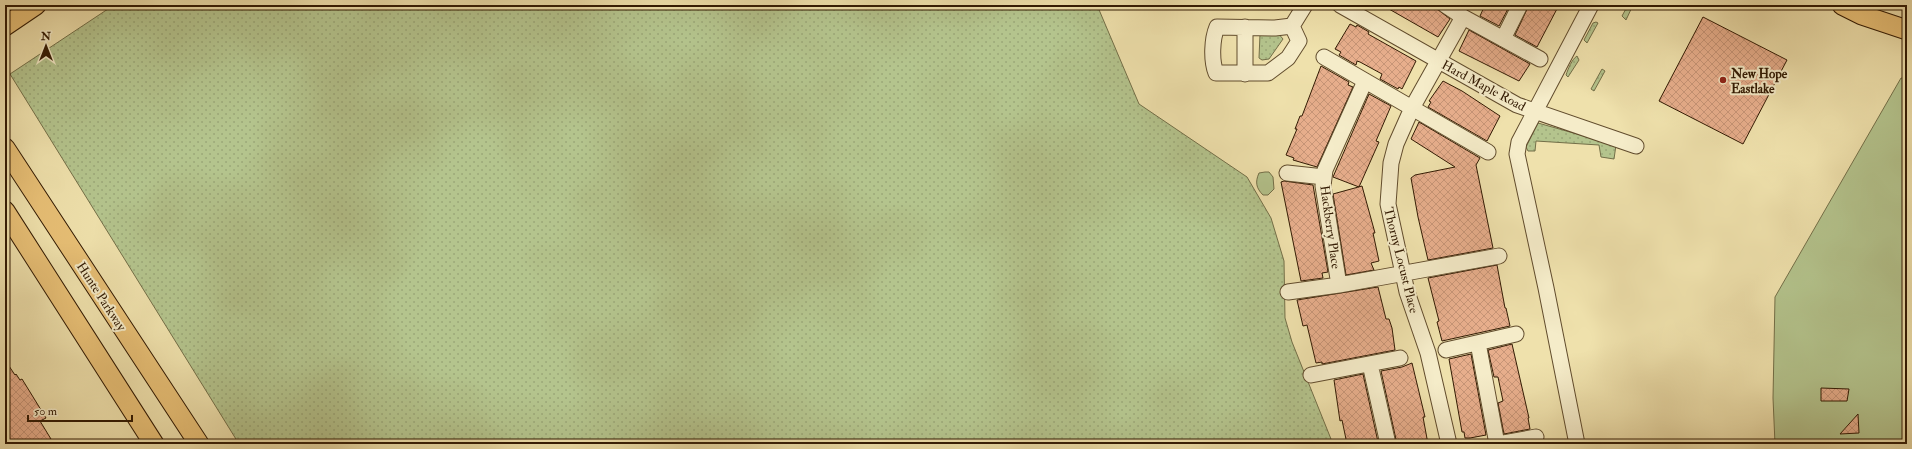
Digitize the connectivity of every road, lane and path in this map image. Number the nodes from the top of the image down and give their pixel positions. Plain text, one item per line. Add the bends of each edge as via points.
1 (36, 5) edge
2 (1305, 5) edge
3 (1340, 5) edge
4 (1445, 5) edge
5 (1520, 5) edge
6 (1591, 5) edge
7 (1842, 5) edge
8 (1463, 17) junction
9 (5, 26) edge
10 (1292, 26) junction
11 (1245, 27) junction
12 (1907, 30) edge
13 (1503, 39) junction
14 (1324, 57) dead end
15 (1540, 59) dead end
16 (1440, 61) junction
17 (1245, 74) junction
18 (1366, 81) junction
19 (1412, 108) junction
20 (1536, 111) junction
21 (1636, 146) dead end
22 (5, 148) edge
23 (1488, 152) dead end
24 (1287, 173) dead end
25 (1324, 177) junction
26 (5, 211) edge
27 (1499, 256) dead end
28 (1403, 274) junction
29 (1339, 285) junction
30 (1288, 292) dead end
31 (1516, 334) dead end
32 (1478, 343) junction
33 (1446, 350) dead end
34 (1400, 358) dead end
35 (1370, 364) junction
36 (1311, 375) dead end
37 (1536, 437) dead end
38 (154, 444) edge
39 (199, 444) edge
40 (1388, 444) edge
41 (1449, 444) edge
42 (1497, 444) edge
43 (1577, 444) edge

1 - 9 main road
2 - 10 street
3 - 16 street, Hard Maple Road
4 - 8 street
5 - 13 street
6 - 20 street
7 - 12 main road via 1862,15
8 - 13 street
8 - 16 street, Thorny Locust Place
10 - 11 street
10 - 17 street via 1299,41 1288,58 1268,73
11 - 17 street
11 - 17 street via 1217,26 1214,35 1216,73
13 - 15 street
14 - 18 street
16 - 19 street, Thorny Locust Place
16 - 20 street, Hard Maple Road via 1517,105
18 - 19 street
18 - 25 street, Hackberry Place
19 - 23 street
19 - 28 street, Thorny Locust Place via 1396,144 1391,163 1388,204
20 - 21 street, Hard Maple Road
20 - 43 street via 1519,142 1517,154
22 - 39 main road, Hunte Parkway
24 - 25 street
25 - 29 street, Hackberry Place via 1323,186
26 - 38 main road
27 - 28 street
28 - 29 street
28 - 41 street, Thorny Locust Place via 1428,353
29 - 30 street
31 - 32 street
32 - 33 street
32 - 42 street
34 - 35 street
35 - 36 street
35 - 40 street
37 - 42 street

